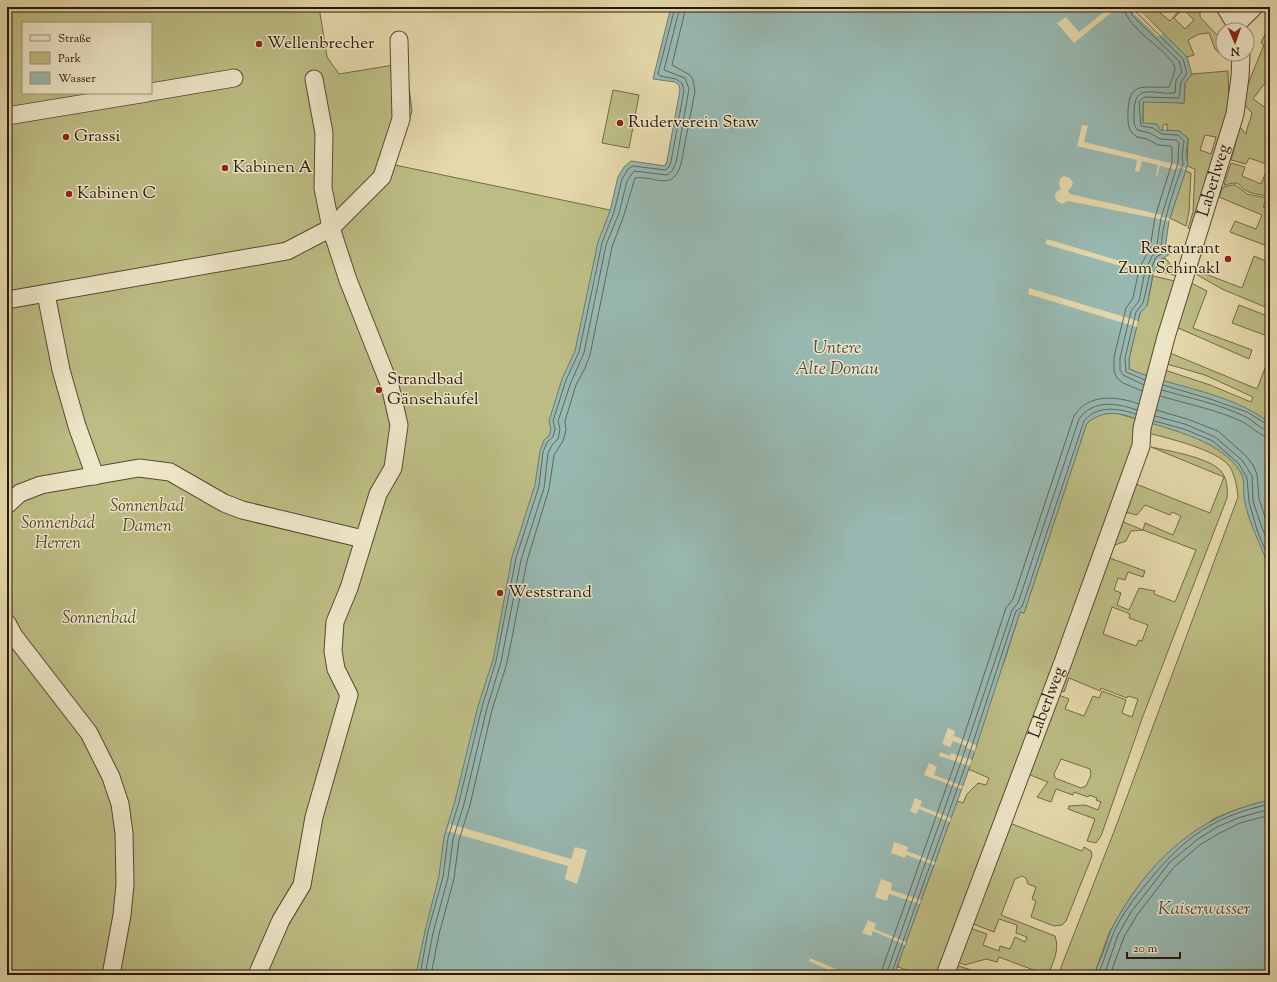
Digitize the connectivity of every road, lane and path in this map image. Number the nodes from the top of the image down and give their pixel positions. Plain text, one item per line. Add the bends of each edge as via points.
1 (1225, 7) edge
2 (1254, 7) edge
3 (1234, 22) edge
4 (1241, 22) edge
5 (399, 40) dead end
6 (1241, 62) edge
7 (234, 78) dead end
8 (314, 79) dead end
9 (152, 92) edge
10 (141, 94) edge
11 (7, 116) edge
12 (331, 228) junction
13 (46, 294) junction
14 (7, 300) edge
15 (94, 476) junction
16 (7, 505) edge
17 (363, 539) junction
18 (7, 623) edge
19 (111, 975) edge
20 (257, 975) edge
21 (945, 975) edge

1 - 3 street
2 - 4 street
5 - 12 street via 401,119 382,177
6 - 21 street, Laberlweg via 1235,114 1166,337 1142,428 1141,446
7 - 9 street
8 - 12 street via 324,133 323,188
10 - 11 street
12 - 13 street via 287,251
12 - 17 street via 348,280 390,386 399,425 392,468 378,494
13 - 14 street
13 - 15 street via 61,370
15 - 16 street via 41,485 20,493
15 - 17 street via 139,468 170,472 224,503 242,510
17 - 20 street via 349,588 335,622 332,651 336,668 349,694 314,817 302,885 281,920
18 - 19 street via 14,636 89,733 111,777 120,804 124,833 125,884

